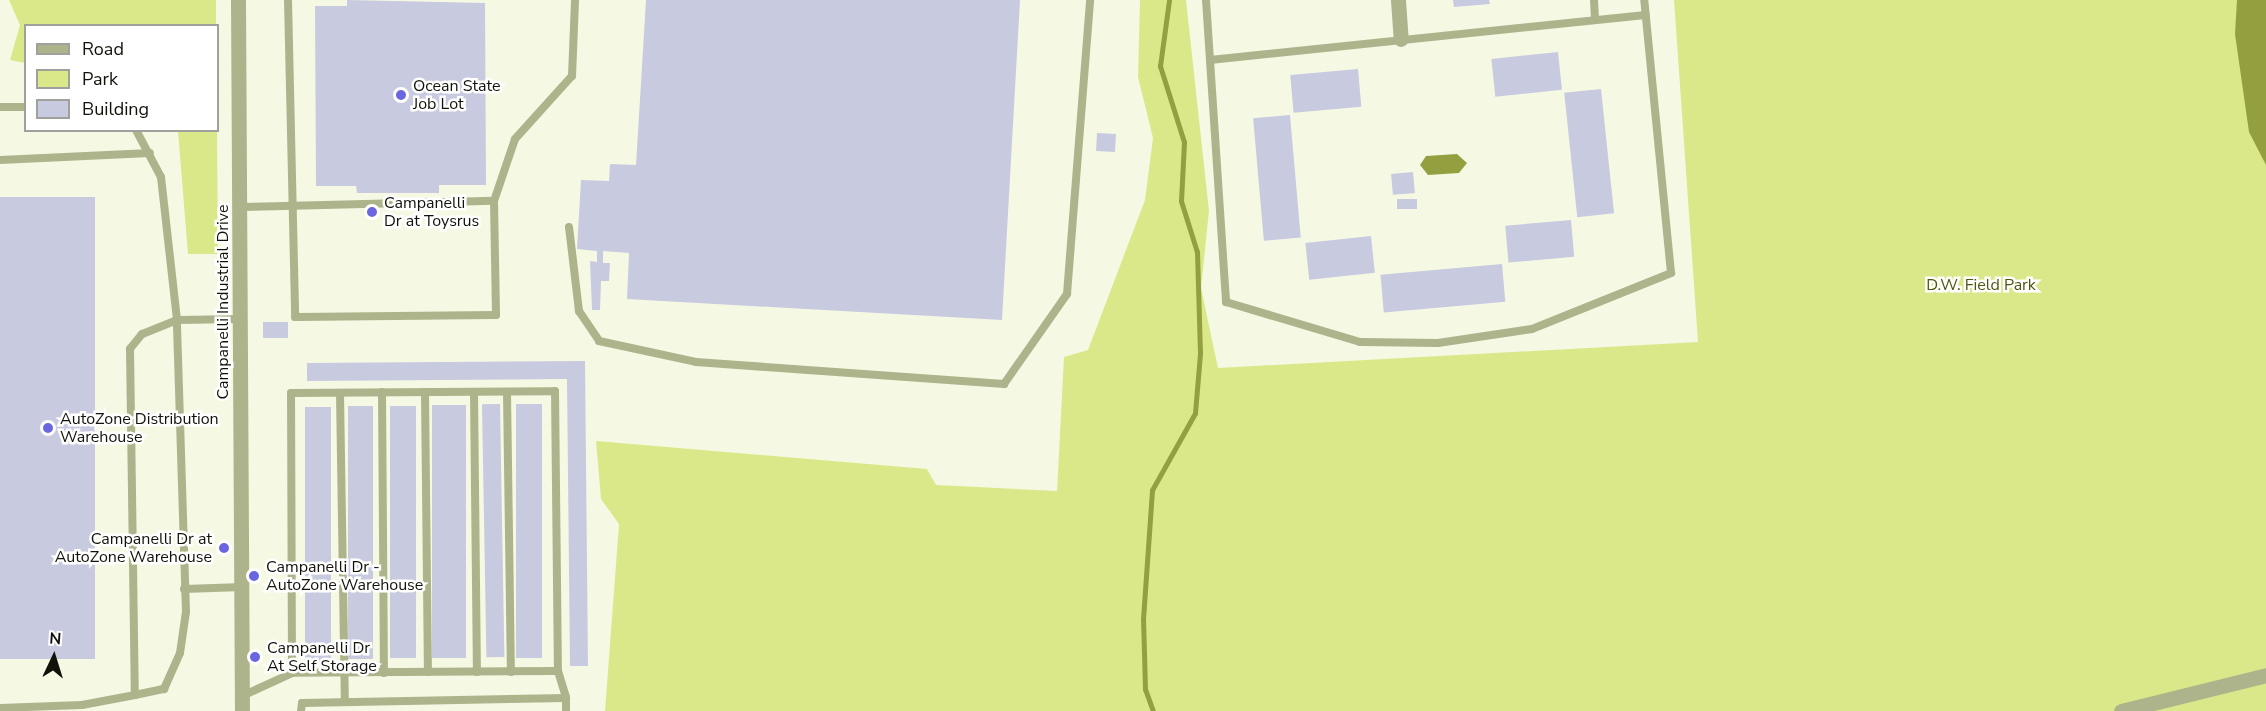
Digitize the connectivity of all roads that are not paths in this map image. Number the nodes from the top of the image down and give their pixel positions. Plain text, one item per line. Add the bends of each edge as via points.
1 (238, 0) edge
2 (288, 0) edge
3 (575, 0) edge
4 (1090, 0) edge
5 (1206, 0) edge
6 (1398, 0) edge
7 (1593, 0) edge
8 (1644, 0) edge
9 (1646, 15) junction
10 (1595, 20) junction
11 (1401, 39) junction
12 (1210, 60) junction
13 (0, 107) edge
14 (24, 107) edge
15 (137, 132) edge
16 (150, 153) junction
17 (0, 160) edge
18 (494, 201) junction
19 (291, 206) junction
20 (241, 207) junction
21 (568, 227) dead end
22 (241, 320) junction
23 (177, 321) junction
24 (382, 392) junction
25 (425, 392) junction
26 (474, 392) junction
27 (507, 392) junction
28 (340, 393) junction
29 (243, 587) junction
30 (184, 589) junction
31 (428, 672) junction
32 (477, 672) junction
33 (511, 672) junction
34 (558, 672) junction
35 (292, 673) junction
36 (344, 673) junction
37 (384, 673) junction
38 (2266, 675) edge
39 (135, 695) junction
40 (566, 698) junction
41 (345, 702) junction
42 (242, 704) edge
43 (0, 708) edge
44 (301, 711) edge
45 (566, 711) edge
46 (2121, 711) edge

1 - 20 street, Campanelli Industrial Drive
2 - 19 lane
3 - 18 lane via 572,76 515,139
4 - 21 lane via 1067,294 1004,384 696,362 599,341 579,311
5 - 12 lane
6 - 11 street
7 - 10 lane
8 - 9 lane
9 - 10 lane
9 - 12 lane via 1671,273 1532,329 1438,343 1360,342 1226,302
10 - 11 lane
11 - 12 lane
13 - 14 lane
15 - 16 lane
16 - 17 lane
16 - 23 lane via 161,177
18 - 19 lane
18 - 19 lane via 496,315 295,317
19 - 20 lane
20 - 22 street, Campanelli Industrial Drive
22 - 23 lane
22 - 29 street, Campanelli Industrial Drive
23 - 30 lane
23 - 39 lane via 142,334 130,349
24 - 25 lane
24 - 28 lane
24 - 37 lane
25 - 26 lane
25 - 31 lane
26 - 27 lane
26 - 32 lane
27 - 33 lane
27 - 34 lane via 555,391
28 - 35 lane via 291,393
28 - 36 lane
29 - 30 lane
29 - 42 street, Campanelli Industrial Drive
30 - 39 lane via 180,653 164,689
31 - 32 lane
31 - 37 lane
32 - 33 lane
33 - 34 lane
34 - 40 lane
35 - 36 lane
35 - 42 lane
36 - 37 lane
36 - 41 lane
38 - 46 street
39 - 43 lane via 82,705
40 - 41 lane
40 - 45 lane
41 - 44 lane via 302,703

